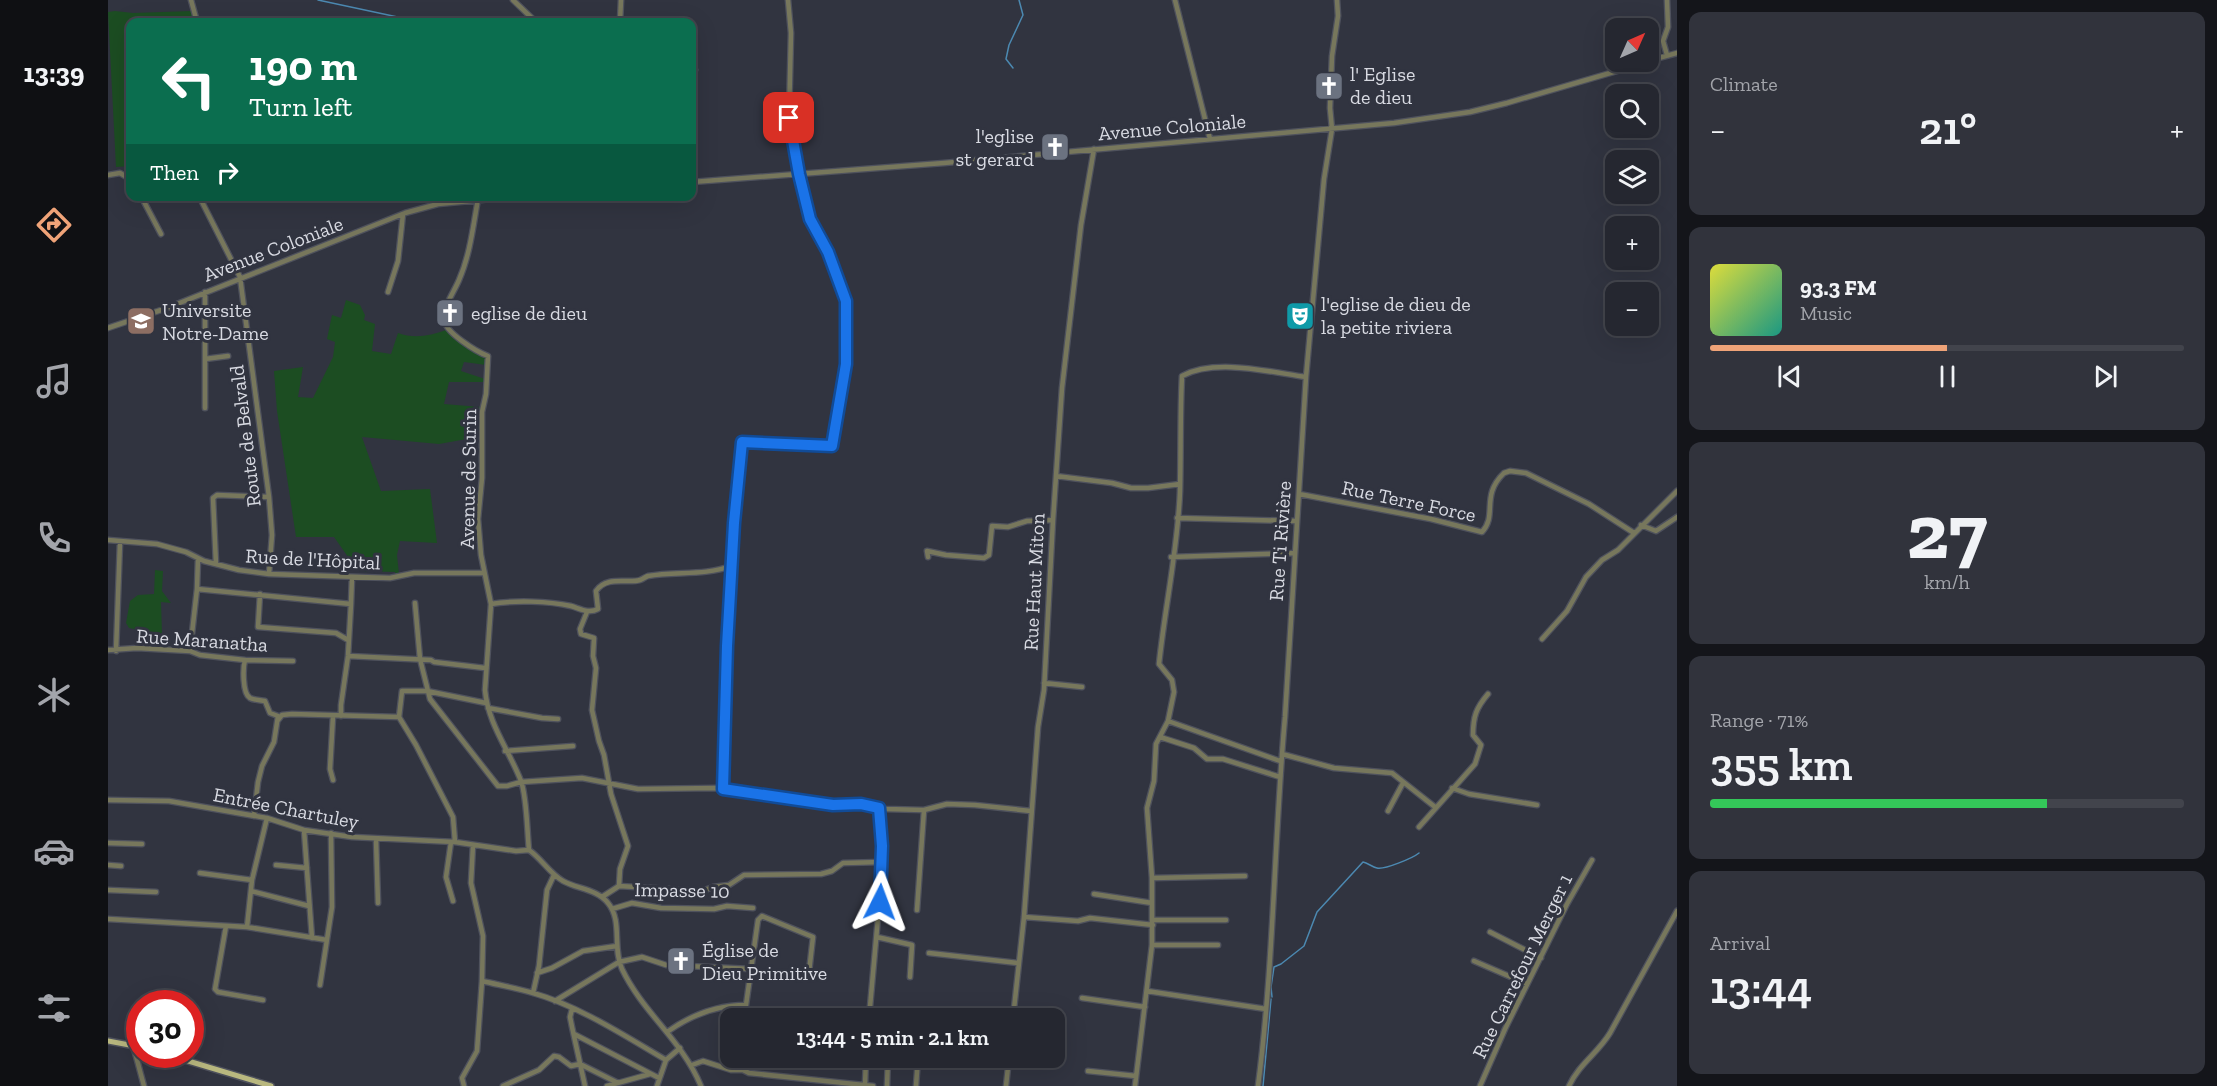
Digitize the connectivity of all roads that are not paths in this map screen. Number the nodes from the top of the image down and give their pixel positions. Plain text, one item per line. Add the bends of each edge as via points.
1 (191, 0) edge
2 (513, 0) edge
3 (621, 0) edge
4 (788, 0) edge
5 (1175, 0) edge
6 (1337, 0) edge
7 (1667, 0) edge
8 (196, 18) edge
9 (532, 18) edge
10 (620, 18) edge
11 (1677, 53) edge
12 (1667, 55) junction
13 (1659, 58) edge
14 (1612, 72) edge
15 (1332, 129) junction
16 (1210, 139) junction
17 (1094, 149) junction
18 (799, 174) junction
19 (108, 175) edge
20 (126, 177) edge
21 (696, 182) edge
22 (144, 201) edge
23 (202, 201) edge
24 (462, 201) edge
25 (478, 201) edge
26 (446, 203) joint
27 (403, 214) junction
28 (161, 234) dead end
29 (240, 277) junction
30 (205, 292) junction
31 (388, 292) dead end
32 (108, 328) edge
33 (228, 356) dead end
34 (205, 359) junction
35 (1306, 377) junction
36 (205, 408) dead end
37 (1056, 476) junction
38 (1180, 484) junction
39 (1677, 491) edge
40 (1299, 494) junction
41 (269, 497) junction
42 (1677, 517) edge
43 (1177, 518) junction
44 (1053, 520) junction
45 (1296, 521) junction
46 (1641, 525) junction
47 (1634, 533) junction
48 (108, 540) edge
49 (120, 542) junction
50 (1294, 553) junction
51 (928, 557) dead end
52 (1172, 557) junction
53 (198, 558) junction
54 (216, 564) junction
55 (731, 566) junction
56 (484, 573) junction
57 (269, 574) junction
58 (352, 577) junction
59 (197, 589) junction
60 (260, 594) junction
61 (415, 603) dead end
62 (351, 604) junction
63 (491, 604) junction
64 (587, 612) junction
65 (1542, 639) dead end
66 (348, 640) junction
67 (108, 650) edge
68 (116, 651) junction
69 (190, 651) junction
70 (348, 656) junction
71 (420, 659) junction
72 (245, 660) junction
73 (293, 661) dead end
74 (485, 668) junction
75 (1044, 683) junction
76 (1082, 687) dead end
77 (428, 691) junction
78 (1488, 694) dead end
79 (487, 706) junction
80 (333, 716) junction
81 (341, 716) junction
82 (399, 717) junction
83 (558, 719) dead end
84 (278, 720) junction
85 (1168, 721) junction
86 (1160, 737) junction
87 (573, 746) dead end
88 (505, 751) junction
89 (1281, 754) junction
90 (1280, 761) junction
91 (1280, 777) junction
92 (333, 780) dead end
93 (521, 782) junction
94 (610, 783) junction
95 (1403, 783) junction
96 (1452, 788) junction
97 (723, 789) junction
98 (108, 800) edge
99 (1537, 805) dead end
100 (1435, 807) junction
101 (879, 808) junction
102 (924, 810) junction
103 (1031, 811) junction
104 (1388, 811) dead end
105 (254, 816) junction
106 (267, 818) junction
107 (1419, 827) dead end
108 (304, 830) junction
109 (331, 833) junction
110 (376, 839) junction
111 (453, 842) junction
112 (108, 843) edge
113 (142, 844) dead end
114 (473, 845) junction
115 (529, 850) junction
116 (1592, 860) dead end
117 (882, 862) junction
118 (276, 864) dead end
119 (108, 865) edge
120 (121, 866) dead end
121 (307, 868) junction
122 (200, 873) dead end
123 (554, 875) junction
124 (1245, 876) dead end
125 (1152, 878) junction
126 (252, 880) junction
127 (620, 886) junction
128 (108, 890) edge
129 (251, 891) junction
130 (156, 892) dead end
131 (1094, 894) dead end
132 (602, 897) junction
133 (453, 901) dead end
134 (378, 903) dead end
135 (1152, 903) junction
136 (309, 906) junction
137 (753, 908) dead end
138 (612, 909) junction
139 (917, 910) dead end
140 (1677, 911) edge
141 (1024, 917) junction
142 (108, 919) edge
143 (1226, 920) dead end
144 (1153, 922) junction
145 (226, 926) junction
146 (247, 927) junction
147 (1490, 933) dead end
148 (877, 937) junction
149 (312, 938) junction
150 (327, 940) junction
151 (1152, 945) junction
152 (1218, 945) dead end
153 (617, 946) junction
154 (928, 953) dead end
155 (1541, 958) junction
156 (1474, 961) dead end
157 (619, 962) junction
158 (1018, 963) junction
159 (751, 969) junction
160 (809, 972) dead end
161 (537, 973) junction
162 (910, 977) dead end
163 (483, 981) junction
164 (1527, 984) junction
165 (320, 985) dead end
166 (1147, 991) junction
167 (533, 993) junction
168 (1082, 998) dead end
169 (263, 1000) dead end
170 (555, 1001) junction
171 (746, 1005) junction
172 (1145, 1007) junction
173 (746, 1008) edge
174 (870, 1008) edge
175 (1014, 1008) edge
176 (573, 1009) junction
177 (1266, 1009) junction
178 (667, 1032) junction
179 (574, 1034) junction
180 (108, 1041) edge
181 (126, 1044) edge
182 (681, 1048) junction
183 (666, 1060) junction
184 (580, 1064) junction
185 (692, 1065) junction
186 (204, 1066) edge
187 (139, 1068) edge
188 (866, 1068) edge
189 (888, 1068) edge
190 (917, 1068) edge
191 (1008, 1068) edge
192 (743, 1070) joint
193 (1088, 1071) dead end
194 (650, 1074) junction
195 (1136, 1076) junction
196 (660, 1078) junction
197 (618, 1083) junction
198 (865, 1085) edge
199 (144, 1086) edge
200 (271, 1086) edge
201 (464, 1086) edge
202 (502, 1086) edge
203 (585, 1086) edge
204 (607, 1086) edge
205 (657, 1086) edge
206 (701, 1086) edge
207 (873, 1086) edge
208 (887, 1086) edge
209 (916, 1086) edge
210 (1006, 1086) edge
211 (1135, 1086) edge
212 (1258, 1086) edge
213 (1480, 1086) edge
214 (1569, 1086) edge

1 - 8 street
2 - 9 street
3 - 10 street
4 - 18 street via 789,118
5 - 16 street
6 - 15 street, Rue Ti Rivière
7 - 12 street via 1668,27 1663,41
11 - 12 street, Avenue Coloniale
12 - 13 street, Avenue Coloniale
14 - 15 street, Avenue Coloniale via 1470,112
15 - 16 street, Avenue Coloniale
15 - 35 street, Rue Ti Rivière
16 - 17 street, Avenue Coloniale
17 - 18 street, Avenue Coloniale
17 - 37 street, Rue Haut Miton via 1066,352
18 - 21 street, Avenue Coloniale
18 - 55 street via 810,219 828,252 846,301 843,386 832,446 742,442
19 - 20 street via 120,173
22 - 28 street
23 - 29 street, Route de Belvald
24 - 26 street, Avenue Coloniale
25 - 56 street, Avenue de Surin via 471,243 444,320 455,335 488,356 478,519
26 - 27 street, Avenue Coloniale
27 - 29 street, Avenue Coloniale
27 - 31 street via 398,261
29 - 30 street, Avenue Coloniale
29 - 41 street, Route de Belvald
30 - 32 street, Avenue Coloniale
30 - 34 street
33 - 34 street
34 - 36 street
35 - 38 street via 1237,369 1208,369 1184,375
35 - 40 street, Rue Ti Rivière
37 - 38 street via 1131,488
37 - 44 street, Rue Haut Miton
38 - 43 street
39 - 46 street
40 - 45 street, Rue Ti Rivière
40 - 47 street, Rue Terre Force via 1482,532 1488,523 1490,496 1496,482 1504,473 1518,472 1589,504
41 - 54 street via 213,498
41 - 57 street, Route de Belvald
42 - 46 street via 1656,531
43 - 45 street
43 - 52 street
44 - 51 street via 992,526 989,555 984,558 927,551
44 - 75 street, Rue Haut Miton
45 - 50 street, Rue Ti Rivière
46 - 47 street
47 - 65 street via 1586,577 1567,611
48 - 49 street, Rue de l'Hôpital
49 - 53 street, Rue de l'Hôpital via 158,544
49 - 68 street
50 - 52 street
50 - 89 street, Rue Ti Rivière
52 - 85 street via 1159,664 1174,688
53 - 54 street, Rue de l'Hôpital
53 - 59 street
54 - 57 street, Rue de l'Hôpital
55 - 64 street via 718,571 651,575 640,580 605,583 596,591 598,609
55 - 97 street
56 - 58 street, Rue de l'Hôpital
56 - 63 street, Avenue de Surin
57 - 58 street, Rue de l'Hôpital
58 - 62 street
59 - 60 street
59 - 69 street
60 - 62 street
60 - 66 street via 258,627 336,633
61 - 71 street
62 - 66 street
63 - 64 street via 561,605
63 - 74 street, Avenue de Surin
64 - 94 street via 580,629 581,634 594,638 592,710
66 - 70 street
67 - 68 street, Rue Maranatha
68 - 69 street, Rue Maranatha
69 - 72 street, Rue Maranatha
70 - 71 street
70 - 81 street
71 - 74 street
71 - 77 street
72 - 73 street, Rue Maranatha
72 - 84 street via 242,668 246,694 265,701
74 - 79 street, Avenue de Surin
75 - 76 street
75 - 103 street, Rue Haut Miton
77 - 79 street
77 - 82 street via 402,691
77 - 93 street via 430,699 498,786
78 - 96 street via 1477,708 1473,729 1481,745 1475,764
79 - 83 street
79 - 88 street, Avenue de Surin
80 - 81 street
80 - 84 street via 292,714 282,715
80 - 92 street
81 - 82 street
82 - 111 street via 453,817
84 - 105 street via 274,742 262,766
85 - 86 street
85 - 90 street
86 - 91 street via 1194,748 1207,759 1223,759
86 - 125 street via 1147,808
87 - 88 street
88 - 93 street, Avenue de Surin
89 - 90 street, Rue Ti Rivière
89 - 95 street via 1334,768 1388,772
90 - 91 street, Rue Ti Rivière
91 - 177 street, Rue Ti Rivière
93 - 94 street via 582,778
93 - 115 street, Avenue de Surin
94 - 97 street via 638,789
94 - 127 street via 628,846 620,869
95 - 100 street
95 - 104 street
96 - 99 street
96 - 100 street
97 - 101 street
98 - 105 street, Entrée Chartuley via 169,801
100 - 107 street
101 - 102 street
101 - 117 street
102 - 103 street via 947,804
102 - 139 street
103 - 141 street, Rue Haut Miton
105 - 106 street, Entrée Chartuley
106 - 108 street, Entrée Chartuley
106 - 126 street
108 - 109 street, Entrée Chartuley
108 - 121 street
109 - 110 street, Entrée Chartuley
109 - 150 street via 332,907
110 - 111 street, Entrée Chartuley
110 - 134 street
111 - 114 street, Entrée Chartuley
111 - 133 street via 446,877
112 - 113 street
114 - 115 street, Entrée Chartuley
114 - 163 street via 471,883 483,936
115 - 123 street
116 - 155 street, Rue Carrefour Merger 1
117 - 127 street via 843,863 822,874 744,875 729,885 702,891
117 - 148 street
118 - 121 street
119 - 120 street
121 - 136 street
122 - 126 street
123 - 132 street
123 - 161 street via 547,890
124 - 125 street
125 - 135 street
126 - 129 street
127 - 132 street
128 - 130 street
129 - 136 street
129 - 146 street
131 - 135 street
132 - 138 street
135 - 144 street
136 - 149 street
137 - 138 street, Impasse 10 via 662,908 632,903
138 - 153 street
140 - 214 street via 1604,1043 1581,1066
141 - 144 street
141 - 158 street, Rue Haut Miton
142 - 145 street
143 - 144 street
144 - 151 street
145 - 146 street
145 - 169 street via 215,989
146 - 149 street
147 - 155 street
148 - 162 street via 912,945
148 - 174 street
149 - 150 street
150 - 165 street
151 - 152 street
151 - 166 street
153 - 157 street
153 - 161 street via 583,951
154 - 158 street
155 - 164 street, Rue Carrefour Merger 1
156 - 164 street
157 - 159 street via 642,957 666,964
157 - 170 street
157 - 178 street via 629,984
158 - 175 street, Rue Haut Miton
159 - 160 street via 758,920 762,916 813,938
159 - 171 street
161 - 167 street
163 - 167 street
163 - 201 street via 477,1051 462,1078
164 - 213 street, Rue Carrefour Merger 1
166 - 172 street
166 - 177 street
167 - 170 street
168 - 172 street
170 - 176 street
171 - 173 street
171 - 178 street via 719,1006
172 - 195 street
176 - 179 street via 570,1017
176 - 183 street
177 - 212 street, Rue Ti Rivière
178 - 182 street
179 - 184 street
179 - 194 street
180 - 181 main road
182 - 183 street
182 - 185 street
183 - 196 street
184 - 197 street
184 - 202 street via 572,1066 554,1056 539,1070
184 - 203 street
185 - 192 street via 703,1061
185 - 206 street
186 - 200 main road
187 - 199 street
188 - 198 street
189 - 208 street
190 - 209 street
191 - 210 street
192 - 198 street
193 - 195 street
194 - 196 street
194 - 197 street
195 - 211 street
196 - 205 street
197 - 204 street
198 - 207 street

